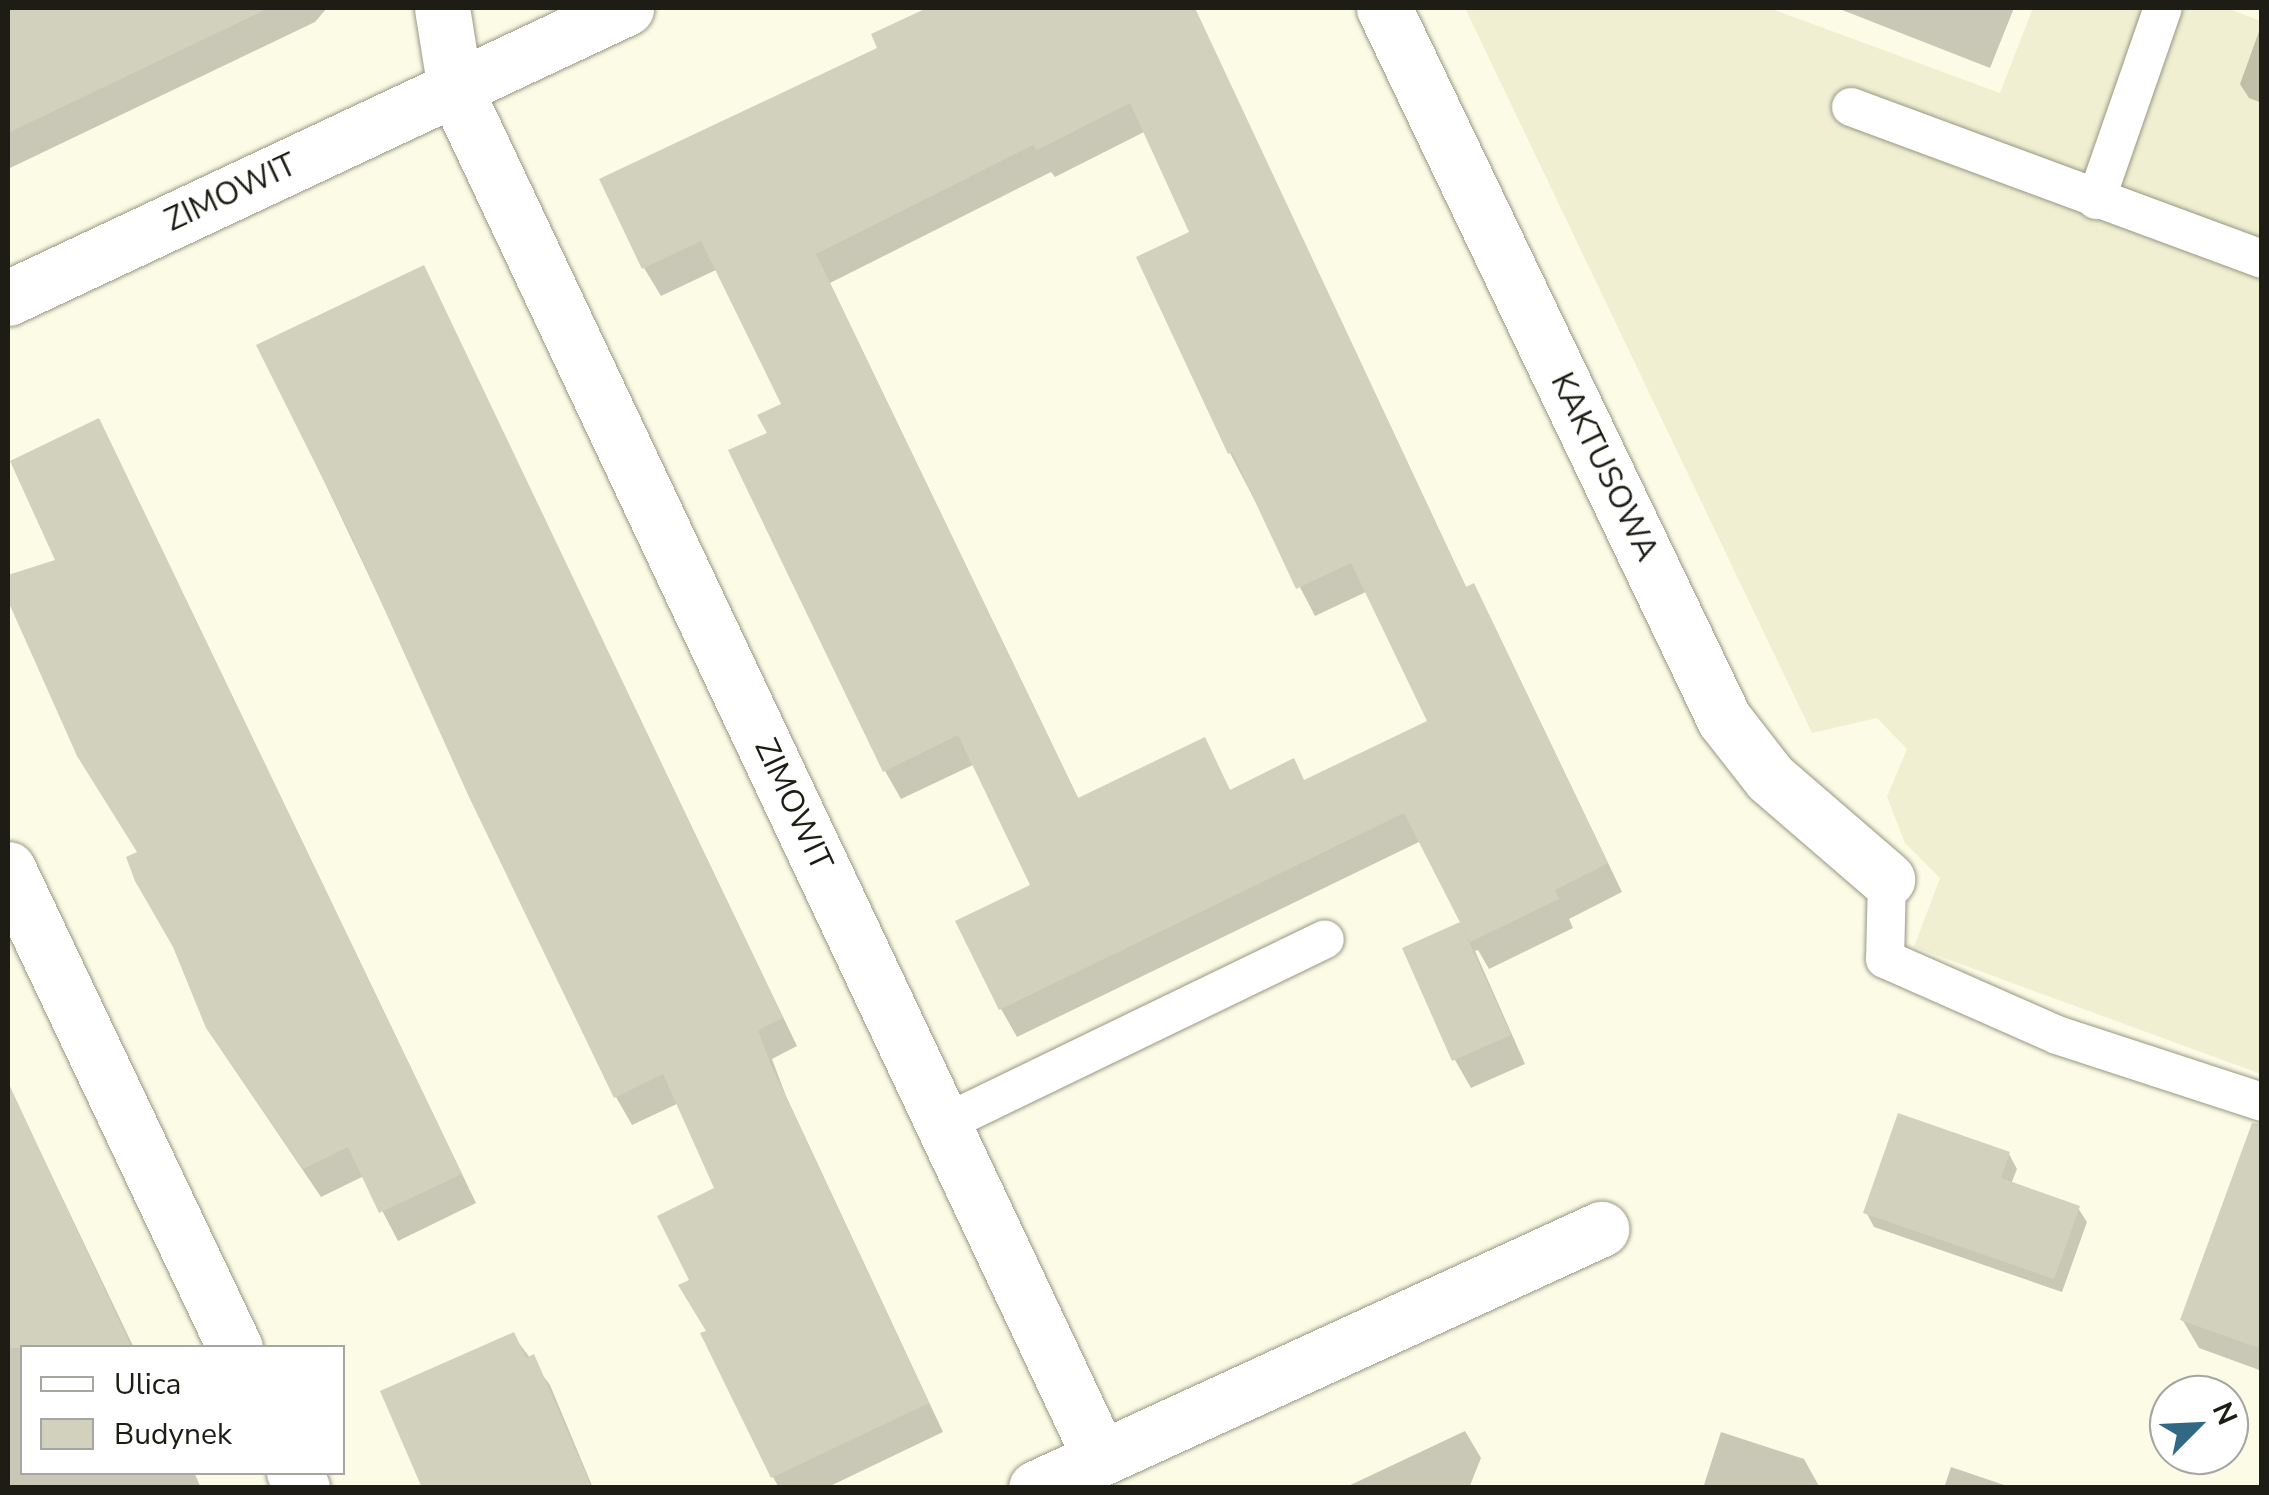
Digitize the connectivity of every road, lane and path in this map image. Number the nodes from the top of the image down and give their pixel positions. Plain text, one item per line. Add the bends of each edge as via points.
1 (442, 8) edge
2 (626, 8) edge
3 (1384, 8) edge
4 (2163, 8) edge
5 (455, 89) junction
6 (1850, 107) dead end
7 (2096, 200) junction
8 (2262, 259) edge
9 (8, 298) edge
10 (8, 870) edge
11 (1887, 879) joint
12 (1325, 939) dead end
13 (2262, 1102) edge
14 (944, 1124) junction
15 (1601, 1229) dead end
16 (234, 1345) edge
17 (1100, 1457) junction
18 (1036, 1488) edge

1 - 5 street, ZIMOWIT
2 - 5 street, ZIMOWIT
3 - 11 street, KAKTUSOWA via 1724,719 1770,778
4 - 7 lane
5 - 9 street, ZIMOWIT
5 - 14 street, ZIMOWIT
6 - 7 lane
7 - 8 lane
10 - 16 street
11 - 13 lane via 1885,959 2057,1035
12 - 14 lane
14 - 17 street, ZIMOWIT
15 - 17 street
17 - 18 street

